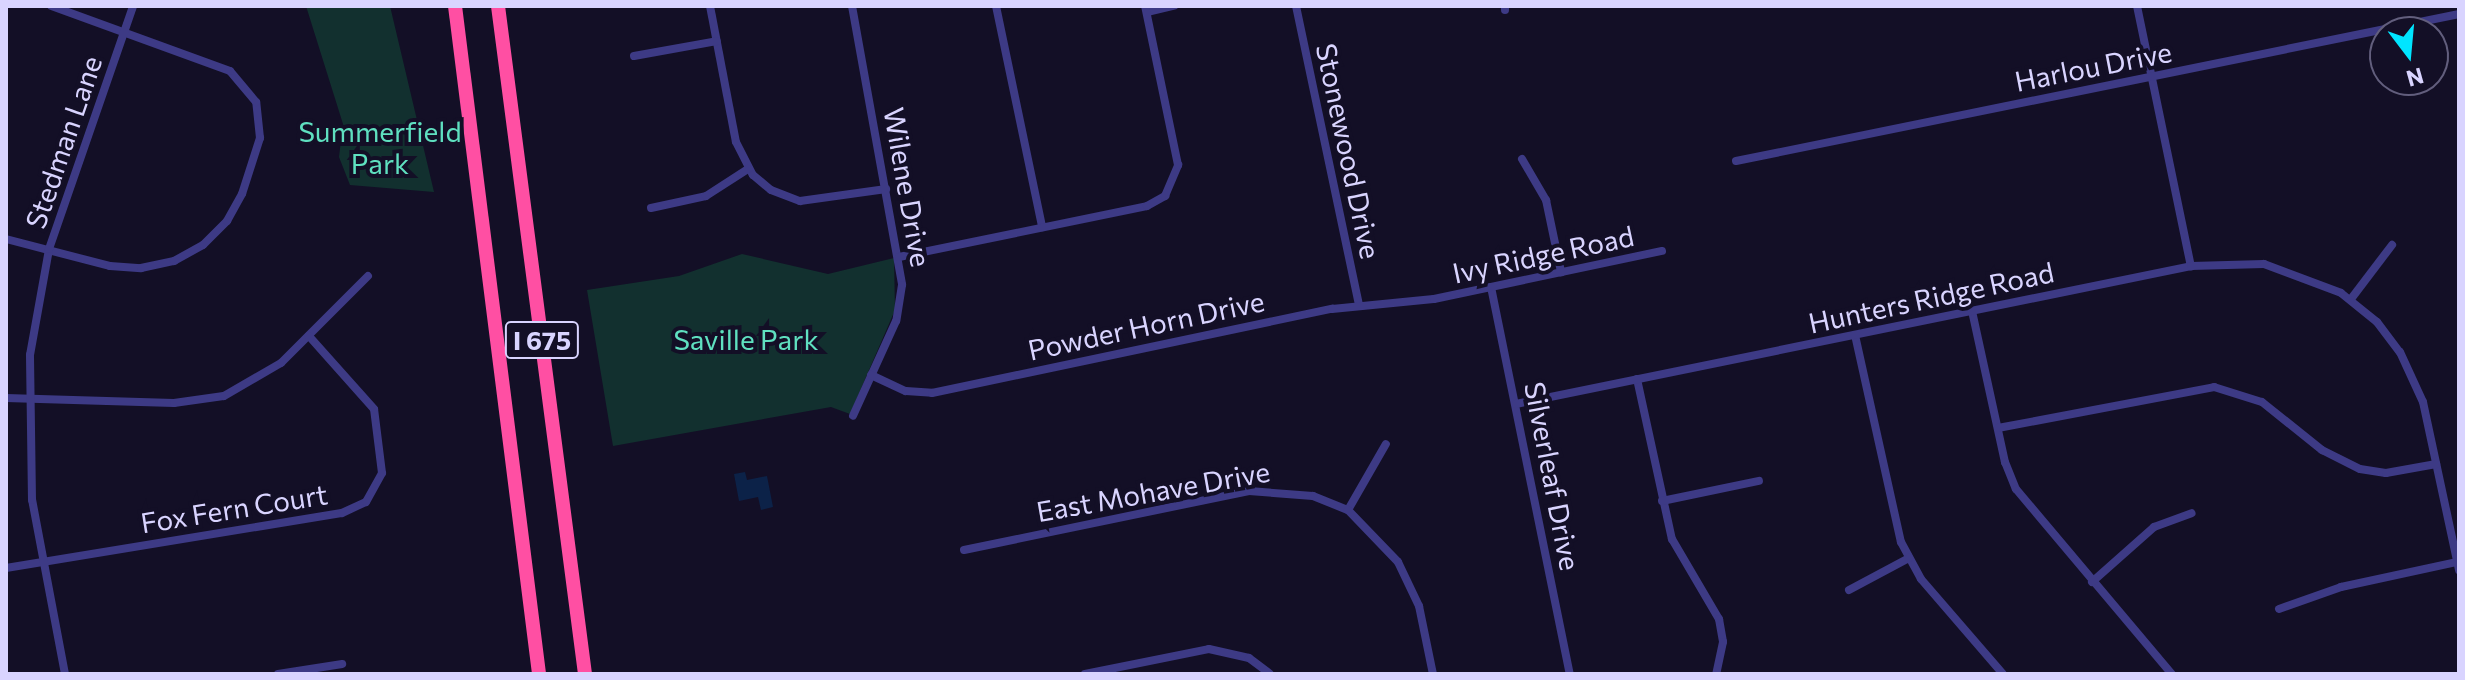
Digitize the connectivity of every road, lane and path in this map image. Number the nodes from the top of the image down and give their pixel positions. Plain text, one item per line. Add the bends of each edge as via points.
1 (51, 6) edge
2 (133, 6) edge
3 (455, 6) edge
4 (498, 6) edge
5 (710, 6) edge
6 (852, 6) edge
7 (996, 6) edge
8 (1174, 6) edge
9 (1296, 6) edge
10 (2137, 6) edge
11 (1146, 9) edge
12 (2459, 14) edge
13 (124, 31) junction
14 (717, 41) junction
15 (634, 56) dead end
16 (2154, 76) junction
17 (1522, 159) dead end
18 (1736, 161) dead end
19 (748, 169) junction
20 (886, 189) junction
21 (651, 208) dead end
22 (1042, 227) junction
23 (6, 239) edge
24 (2392, 245) dead end
25 (49, 249) junction
26 (1662, 251) dead end
27 (899, 257) junction
28 (2191, 266) junction
29 (1561, 272) junction
30 (368, 276) dead end
31 (1491, 287) junction
32 (1434, 299) joint
33 (2351, 299) junction
34 (1359, 304) junction
35 (1972, 311) junction
36 (1855, 335) junction
37 (309, 336) junction
38 (871, 375) junction
39 (1637, 379) junction
40 (6, 398) edge
41 (27, 399) junction
42 (1516, 404) junction
43 (853, 416) dead end
44 (1998, 428) junction
45 (1386, 444) dead end
46 (2436, 464) junction
47 (1759, 481) dead end
48 (1662, 501) junction
49 (1348, 510) junction
50 (2192, 513) dead end
51 (964, 550) dead end
52 (1909, 558) junction
53 (43, 561) junction
54 (2458, 566) edge
55 (6, 568) edge
56 (2092, 582) junction
57 (1849, 590) dead end
58 (2279, 609) dead end
59 (342, 664) dead end
60 (1132, 669) edge
61 (65, 674) edge
62 (278, 674) edge
63 (539, 674) edge
64 (585, 674) edge
65 (1085, 674) edge
66 (1270, 674) edge
67 (1433, 674) edge
68 (1570, 674) edge
69 (1716, 674) edge
70 (2003, 674) edge
71 (2172, 674) edge

1 - 13 street
2 - 13 street, Stedman Lane
3 - 63 highway, I 675
4 - 64 highway, I 675
5 - 14 street
6 - 20 street, Wilene Drive
7 - 22 street
8 - 11 street
9 - 34 street, Stonewood Drive
10 - 16 street
11 - 22 street via 1178,165 1172,187 1156,203
12 - 16 street, Harlou Drive
13 - 25 street, Stedman Lane
13 - 25 street via 236,76 258,110 257,151 227,221 189,254 158,266 126,268
14 - 15 street
14 - 19 street via 736,142
16 - 18 street, Harlou Drive
16 - 28 street
17 - 29 street via 1546,200
19 - 20 street via 771,190 800,201
19 - 21 street via 706,196
20 - 27 street, Wilene Drive
22 - 27 street
23 - 25 street
24 - 33 street
25 - 41 street, Stedman Lane via 34,322
26 - 29 street, Ivy Ridge Road
27 - 38 street, Wilene Drive via 899,311
28 - 33 street, Hunters Ridge Road via 2273,266
28 - 35 street, Hunters Ridge Road
29 - 31 street, Ivy Ridge Road
30 - 37 street
31 - 32 street, Ivy Ridge Road
31 - 42 street, Silverleaf Drive
32 - 34 street, Powder Horn Drive
33 - 46 street via 2377,322 2408,367 2423,402
34 - 38 street, Powder Horn Drive via 932,393 906,391
35 - 36 street, Hunters Ridge Road
35 - 44 street
36 - 39 street, Hunters Ridge Road
36 - 52 street via 1888,496
37 - 41 street via 261,378 210,399
37 - 53 street, Fox Fern Court via 374,409 382,473 366,502 342,513
38 - 43 street, Wilene Drive
39 - 42 street, Hunters Ridge Road
39 - 48 street
40 - 41 street
41 - 53 street, Stedman Lane via 29,477
42 - 68 street, Silverleaf Drive
44 - 46 street via 2214,387 2262,402 2322,450 2360,469 2386,473
44 - 56 street via 2016,489
45 - 49 street
46 - 54 street
47 - 48 street
48 - 69 street via 1679,553 1719,619 1723,642
49 - 51 street, East Mohave Drive via 1287,490 1249,491
49 - 67 street via 1379,538 1404,572 1419,606
50 - 56 street via 2154,527
52 - 57 street
52 - 70 street
53 - 55 street, Fox Fern Court
53 - 61 street, Stedman Lane
54 - 58 street via 2341,587
56 - 71 street
59 - 62 street
60 - 65 street
60 - 66 street via 1209,649 1249,658

